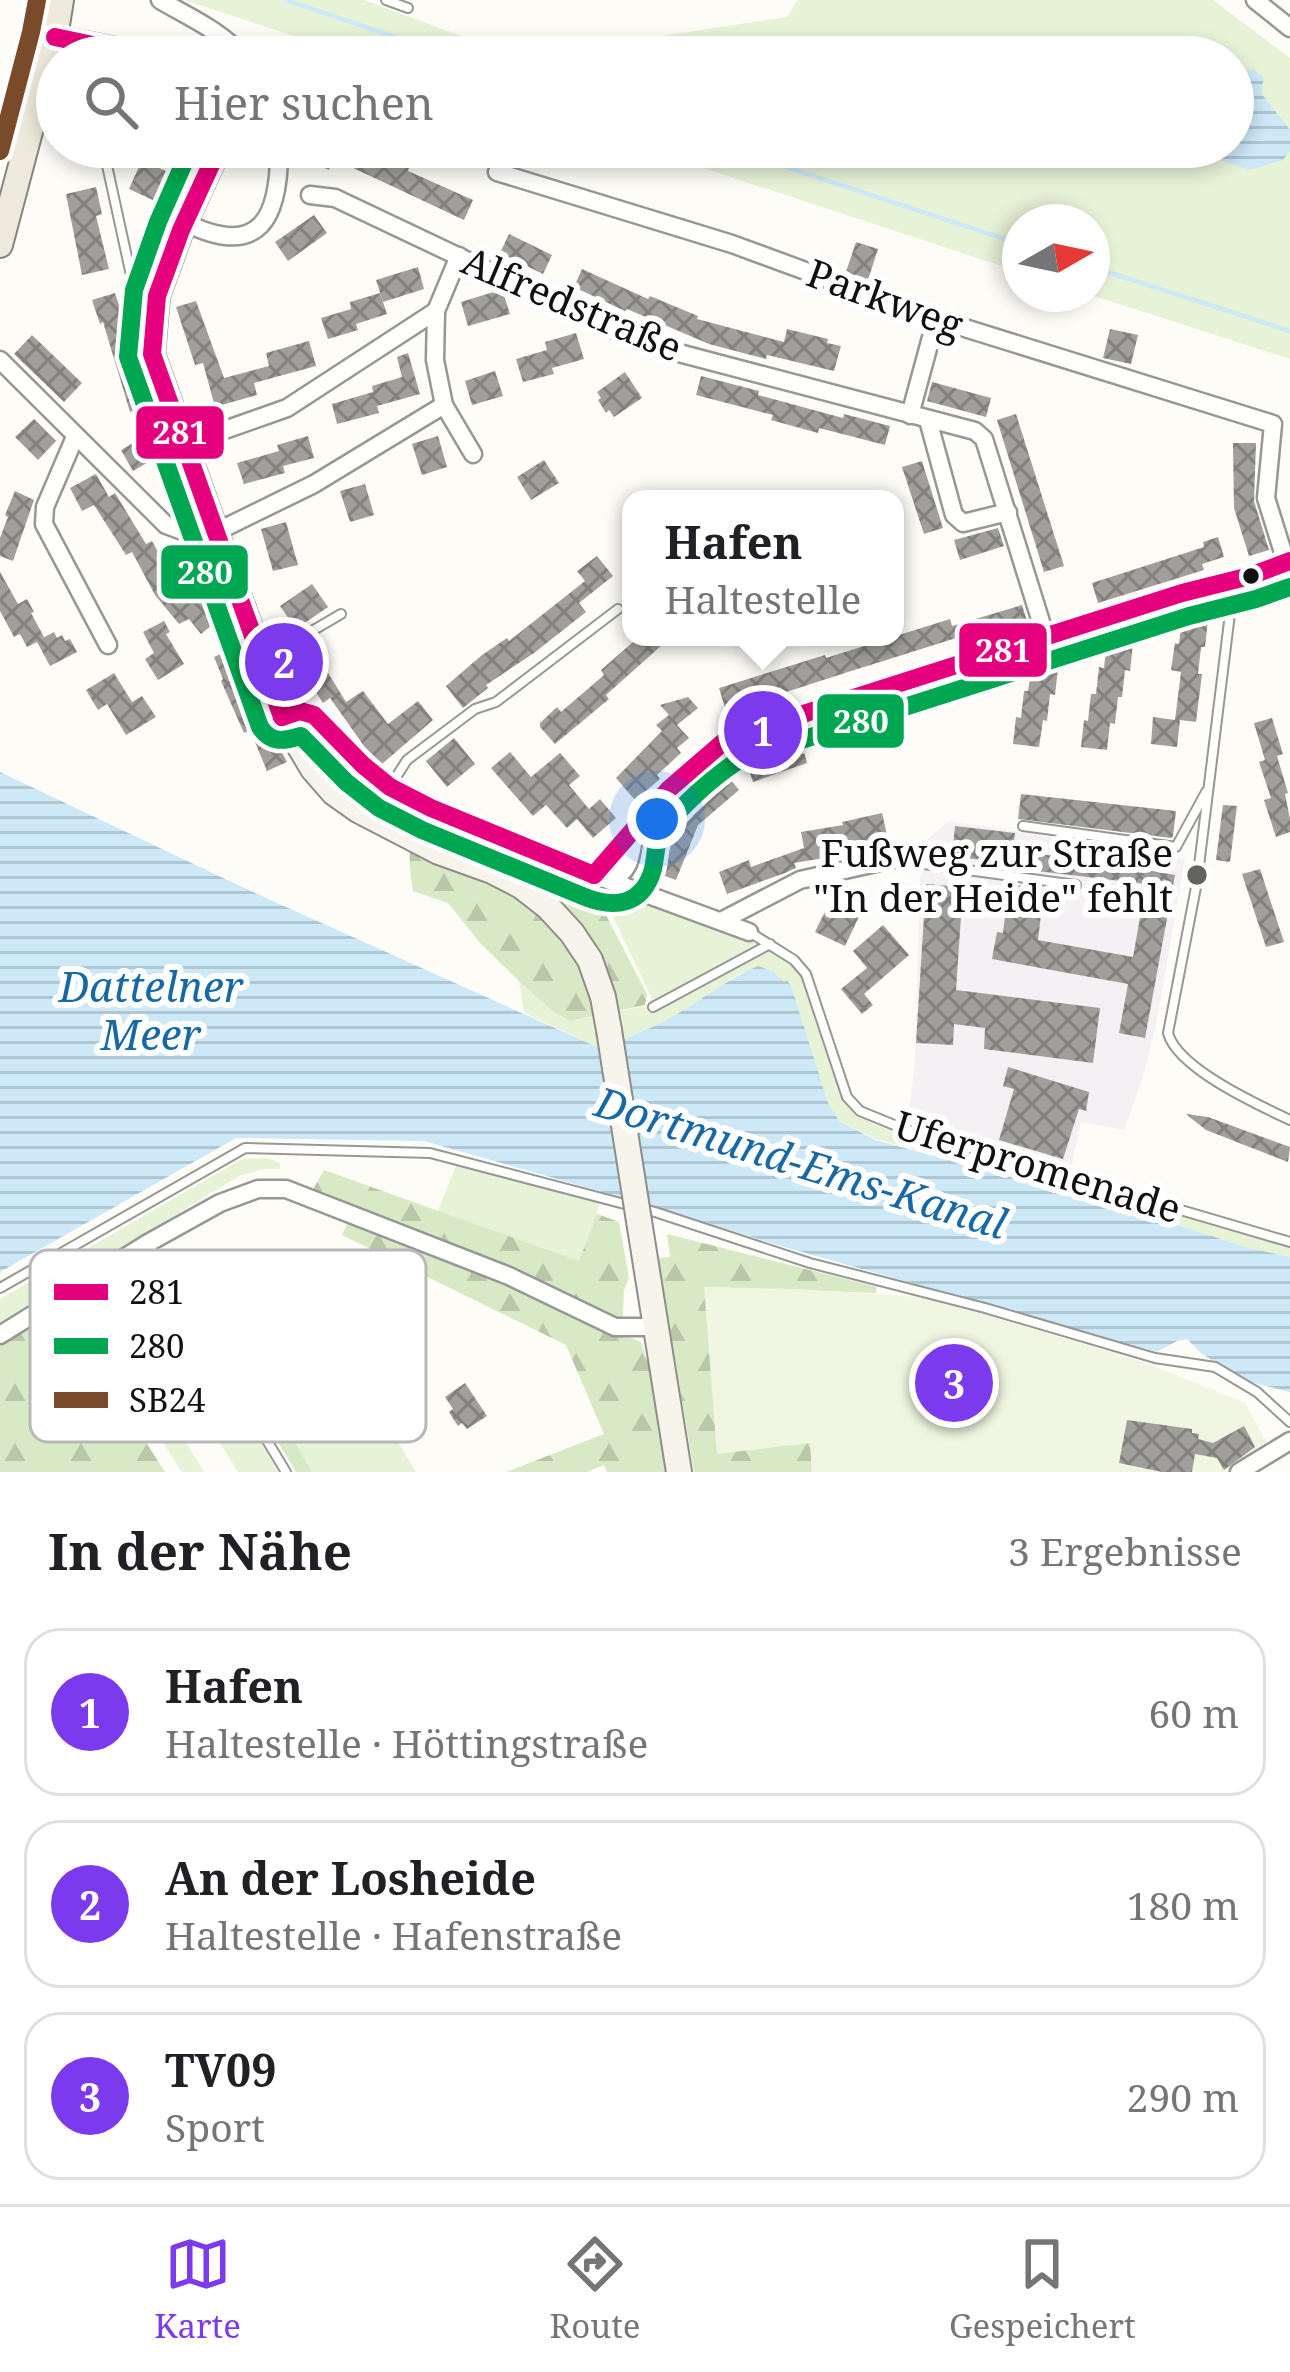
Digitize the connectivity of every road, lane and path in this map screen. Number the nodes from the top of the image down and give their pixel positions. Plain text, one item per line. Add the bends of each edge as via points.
1 (47, 0) edge
2 (61, 0) edge
3 (160, 0) edge
4 (386, 0) edge
5 (1255, 0) edge
6 (408, 8) dead end
7 (1290, 28) edge
8 (49, 36) joint
9 (223, 36) edge
10 (36, 87) edge
11 (36, 91) edge
12 (108, 168) edge
13 (209, 168) edge
14 (279, 168) edge
15 (497, 172) dead end
16 (310, 195) dead end
17 (184, 222) junction
18 (0, 228) edge
19 (0, 244) edge
20 (459, 256) junction
21 (157, 296) junction
22 (436, 311) junction
23 (936, 320) junction
24 (0, 360) edge
25 (444, 405) junction
26 (919, 417) junction
27 (76, 437) junction
28 (185, 444) junction
29 (473, 454) dead end
30 (1008, 512) junction
31 (216, 532) junction
32 (1288, 561) edge
33 (1234, 579) junction
34 (618, 609) dead end
35 (340, 614) dead end
36 (1046, 638) junction
37 (108, 645) dead end
38 (262, 661) junction
39 (282, 717) junction
40 (1209, 785) junction
41 (390, 787) junction
42 (1023, 826) dead end
43 (894, 860) joint
44 (602, 878) junction
45 (1076, 885) dead end
46 (722, 921) junction
47 (749, 932) joint
48 (771, 944) junction
49 (652, 1007) dead end
50 (1290, 1120) edge
51 (1290, 1242) edge
52 (148, 1243) junction
53 (66, 1250) edge
54 (137, 1250) edge
55 (152, 1250) edge
56 (30, 1271) edge
57 (0, 1288) edge
58 (30, 1316) edge
59 (654, 1327) junction
60 (0, 1334) edge
61 (1290, 1422) edge
62 (1290, 1441) edge
63 (268, 1442) edge
64 (1243, 1470) edge
65 (286, 1472) edge
66 (679, 1472) edge

1 - 8 main road
2 - 8 main road
3 - 9 street
4 - 6 lane
5 - 7 street
10 - 18 main road
11 - 19 main road
12 - 21 lane via 132,280
13 - 17 street
14 - 17 street via 275,201 257,229 225,237
15 - 23 street, Parkweg via 732,244
16 - 20 street, Alfredstraße via 335,198
17 - 21 street
20 - 22 street
20 - 26 street, Alfredstraße via 641,343
21 - 28 street via 152,354
22 - 25 street
22 - 28 street via 287,408
23 - 26 street
23 - 32 street, Parkweg via 1273,424 1266,498
24 - 27 street
25 - 29 street
25 - 31 street
26 - 30 street, Alfredstraße via 984,439
26 - 30 street via 954,515 963,523
27 - 31 street via 166,525
27 - 37 street via 44,524
28 - 31 street
30 - 36 street, Alfredstraße
31 - 38 street
32 - 33 street
33 - 36 street
33 - 40 lane
34 - 41 lane via 407,760
35 - 38 lane
36 - 44 street via 728,738 636,824
38 - 39 street
39 - 41 street via 314,715
39 - 59 street, bridge via 334,793 439,852 521,886 572,932 590,961 609,1030
40 - 42 lane via 1175,848
40 - 50 lane via 1168,1033 1211,1078
41 - 44 street
43 - 45 lane
43 - 46 street via 800,880
44 - 46 street
46 - 47 street
47 - 48 lane, Uferpromenade
48 - 49 lane
48 - 51 lane, Uferpromenade via 806,974 848,1097 860,1111
52 - 54 street
52 - 55 lane
52 - 59 street via 220,1203 258,1189 286,1190 509,1276 615,1327
53 - 61 lane via 245,1148 430,1153 1155,1358 1214,1367
56 - 57 lane
58 - 60 street
59 - 66 street
62 - 64 street
63 - 65 lane

